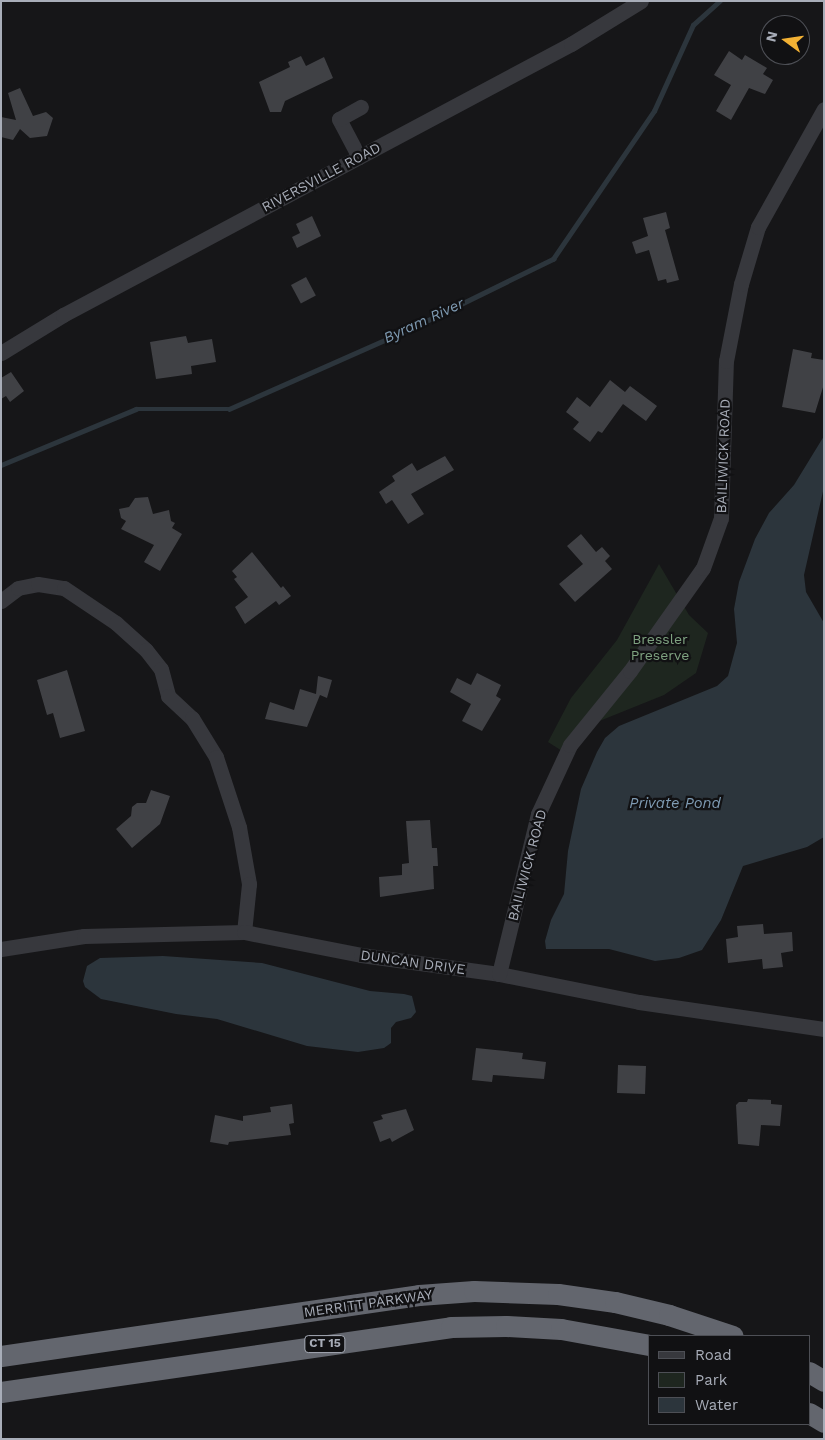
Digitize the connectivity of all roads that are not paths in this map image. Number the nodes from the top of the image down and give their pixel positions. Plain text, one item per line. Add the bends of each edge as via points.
1 (641, 1) edge
2 (361, 107) dead end
3 (824, 109) edge
4 (358, 157) junction
5 (1, 353) edge
6 (1, 600) edge
7 (244, 932) junction
8 (1, 949) edge
9 (499, 974) junction
10 (824, 1029) edge
11 (729, 1335) edge
12 (648, 1345) edge
13 (1, 1356) edge
14 (810, 1373) edge
15 (824, 1380) edge
16 (1, 1392) edge
17 (810, 1414) edge
18 (824, 1422) edge

1 - 4 street, RIVERSVILLE ROAD via 571,44
2 - 4 street via 339,119
3 - 9 street, BAILIWICK ROAD via 758,227 741,284 726,361 721,518 703,568 630,671 570,745 538,814
4 - 5 street, RIVERSVILLE ROAD via 63,315
6 - 7 street via 18,588 38,584 64,588 85,599 146,650 161,669 168,696 192,718 216,757 239,827 249,884
7 - 8 street, DUNCAN DRIVE via 84,936
7 - 9 street, DUNCAN DRIVE via 361,955
9 - 10 street, DUNCAN DRIVE via 639,1002
11 - 13 highway, MERRITT PARKWAY via 669,1315 615,1302 549,1293 474,1291 419,1295
12 - 16 highway, CT 15 via 561,1329 451,1328
14 - 15 highway
17 - 18 highway

